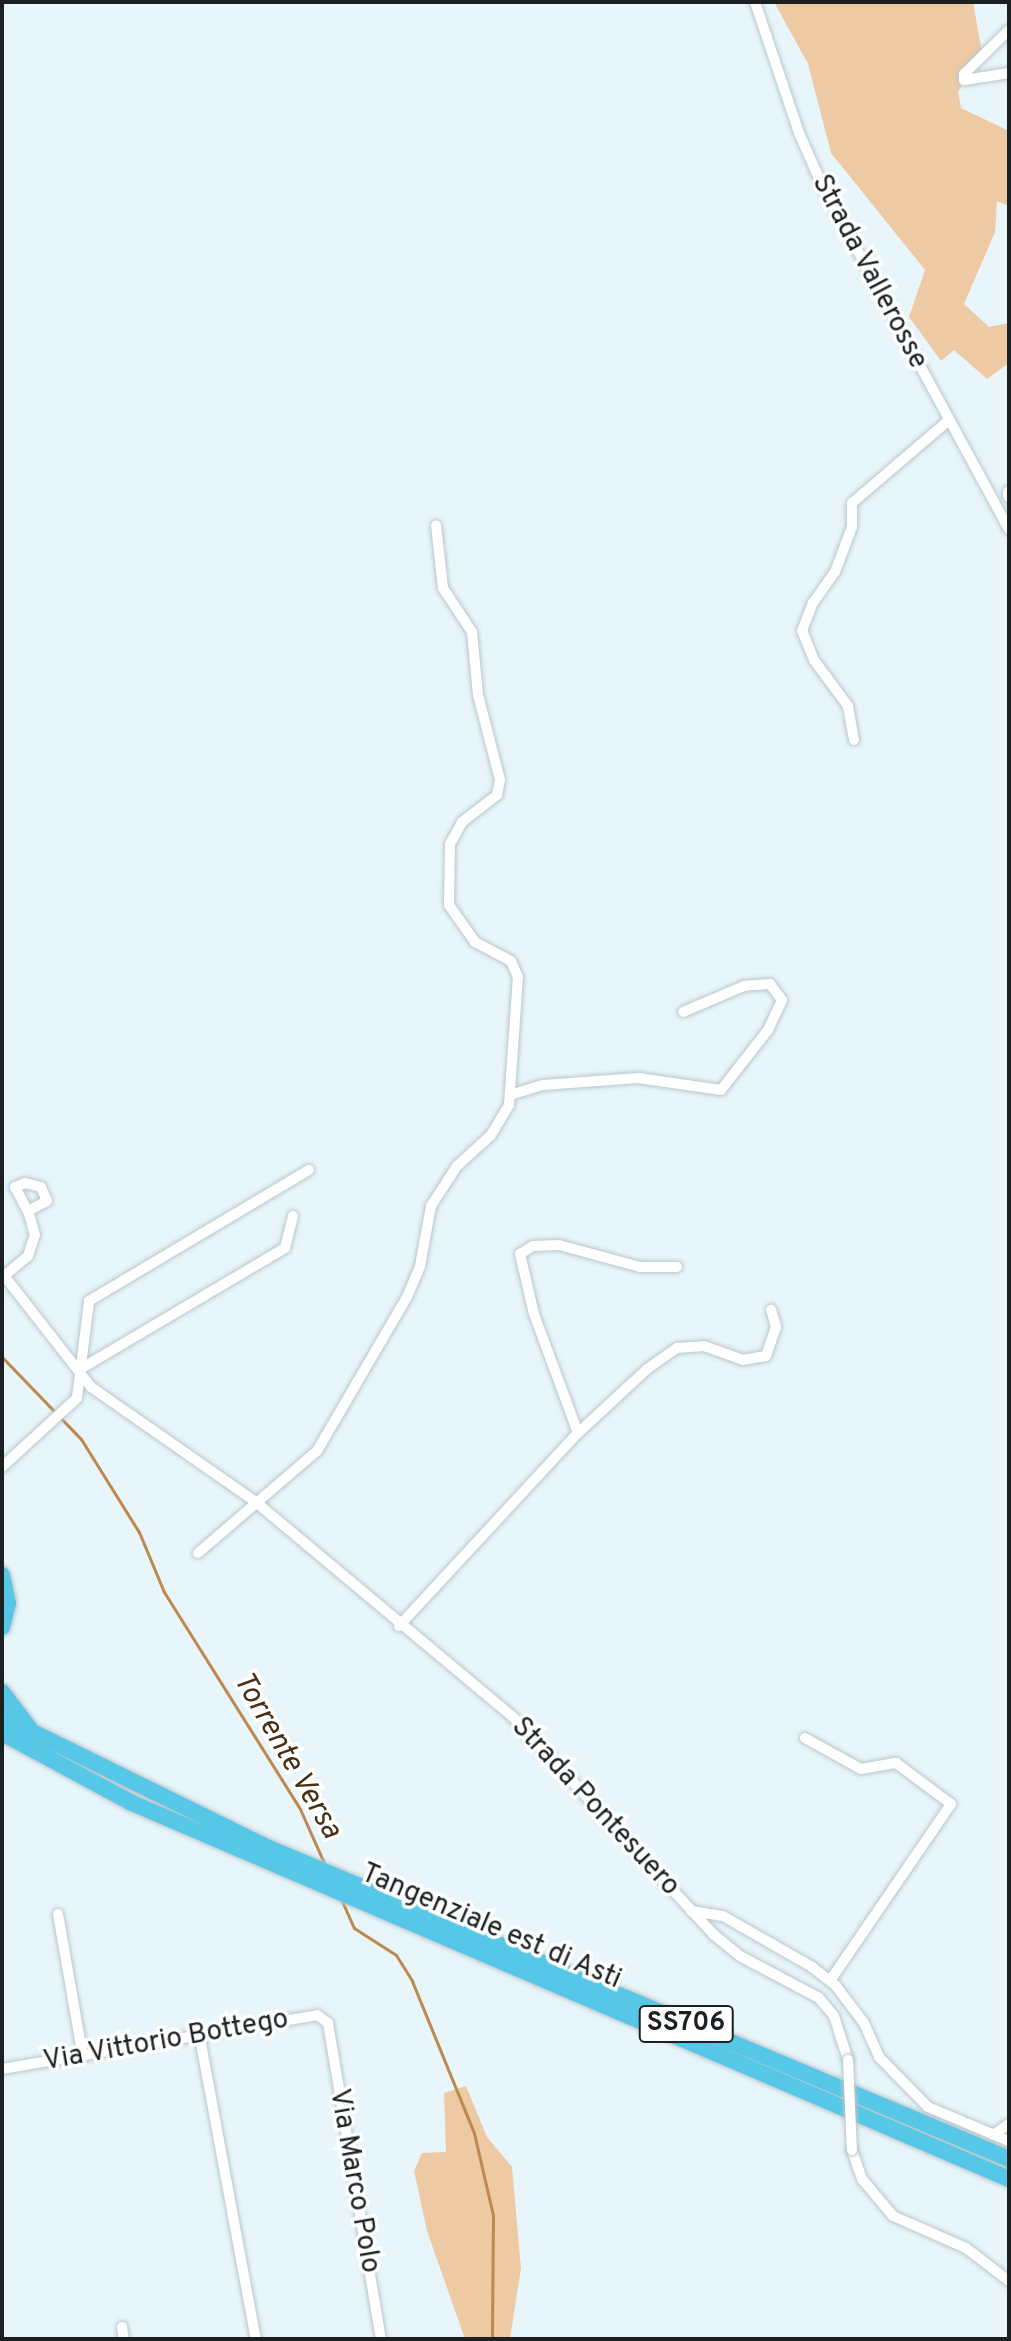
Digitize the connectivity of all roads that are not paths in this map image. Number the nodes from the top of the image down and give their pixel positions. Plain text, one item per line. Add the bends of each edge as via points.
1 (755, 2) edge
2 (1009, 30) edge
3 (1009, 73) edge
4 (948, 421) junction
5 (436, 525) dead end
6 (1009, 530) edge
7 (854, 740) dead end
8 (683, 1012) dead end
9 (510, 1095) junction
10 (309, 1170) dead end
11 (28, 1211) dead end
12 (293, 1216) dead end
13 (677, 1267) dead end
14 (3, 1275) edge
15 (771, 1310) dead end
16 (82, 1373) junction
17 (578, 1433) junction
18 (2, 1467) edge
19 (257, 1503) junction
20 (198, 1553) dead end
21 (2, 1575) edge
22 (2, 1625) edge
23 (399, 1626) junction
24 (2, 1692) edge
25 (2, 1717) edge
26 (2, 1733) edge
27 (805, 1738) dead end
28 (28, 1739) junction
29 (2, 1742) edge
30 (367, 1896) junction
31 (689, 1910) junction
32 (58, 1914) dead end
33 (830, 1981) junction
34 (328, 2023) joint
35 (200, 2038) junction
36 (83, 2057) junction
37 (2, 2069) edge
38 (1009, 2124) edge
39 (993, 2135) junction
40 (1009, 2141) edge
41 (1009, 2159) edge
42 (1009, 2179) edge
43 (1009, 2281) edge
44 (122, 2327) dead end
45 (124, 2339) edge
46 (256, 2339) edge
47 (381, 2339) edge

1 - 4 street, Strada Vallerosse via 822,185
2 - 3 street via 964,74 964,80
4 - 6 street, Strada Vallerosse
4 - 7 street via 852,503 852,527 835,572 813,603 802,631 814,660 848,706
5 - 9 street via 443,588 472,632 478,695 500,780 497,795 462,822 450,844 449,905 475,942 511,961 518,977
8 - 9 street via 744,986 770,984 782,1000 760,1041 721,1090 638,1078 543,1085
9 - 19 street via 491,1135 457,1166 431,1206 420,1266 352,1398 317,1451
10 - 16 street via 89,1301
11 - 14 street via 35,1235 28,1256
12 - 16 street via 285,1248
13 - 17 street via 628,1265 559,1245 533,1246 520,1254 534,1314
14 - 16 street, Strada Pontesuero
15 - 17 street via 776,1327 766,1356 743,1360 704,1346 677,1348
16 - 18 street via 77,1398
16 - 19 street, Strada Pontesuero
17 - 23 street
19 - 20 street
19 - 23 street, Strada Pontesuero
21 - 22 highway via 8,1603
23 - 31 street, Strada Pontesuero via 540,1743
24 - 28 highway
25 - 28 highway, Tangenziale est di Asti / SS706
26 - 28 highway, Tangenziale est di Asti / SS706
27 - 33 street via 861,1769 896,1763 951,1804
28 - 29 highway
28 - 30 highway, Tangenziale est di Asti / SS706
28 - 30 highway, Tangenziale est di Asti / SS706 via 132,1803
30 - 41 highway, Tangenziale est di Asti / SS706
30 - 42 highway, Tangenziale est di Asti / SS706
31 - 33 street via 723,1916
31 - 43 street, Strada Pontesuero, bridge via 740,1956 819,1998 834,2016 848,2060 852,2150 862,2179 893,2216 966,2248
32 - 36 street
33 - 39 street via 864,2023 879,2057 928,2107
34 - 35 street, Via Vittorio Bottego via 317,2015
34 - 47 street, Via Marco Polo
35 - 36 street, Via Vittorio Bottego
35 - 46 street
36 - 37 street, Via Vittorio Bottego
38 - 39 street
39 - 40 street
44 - 45 street

